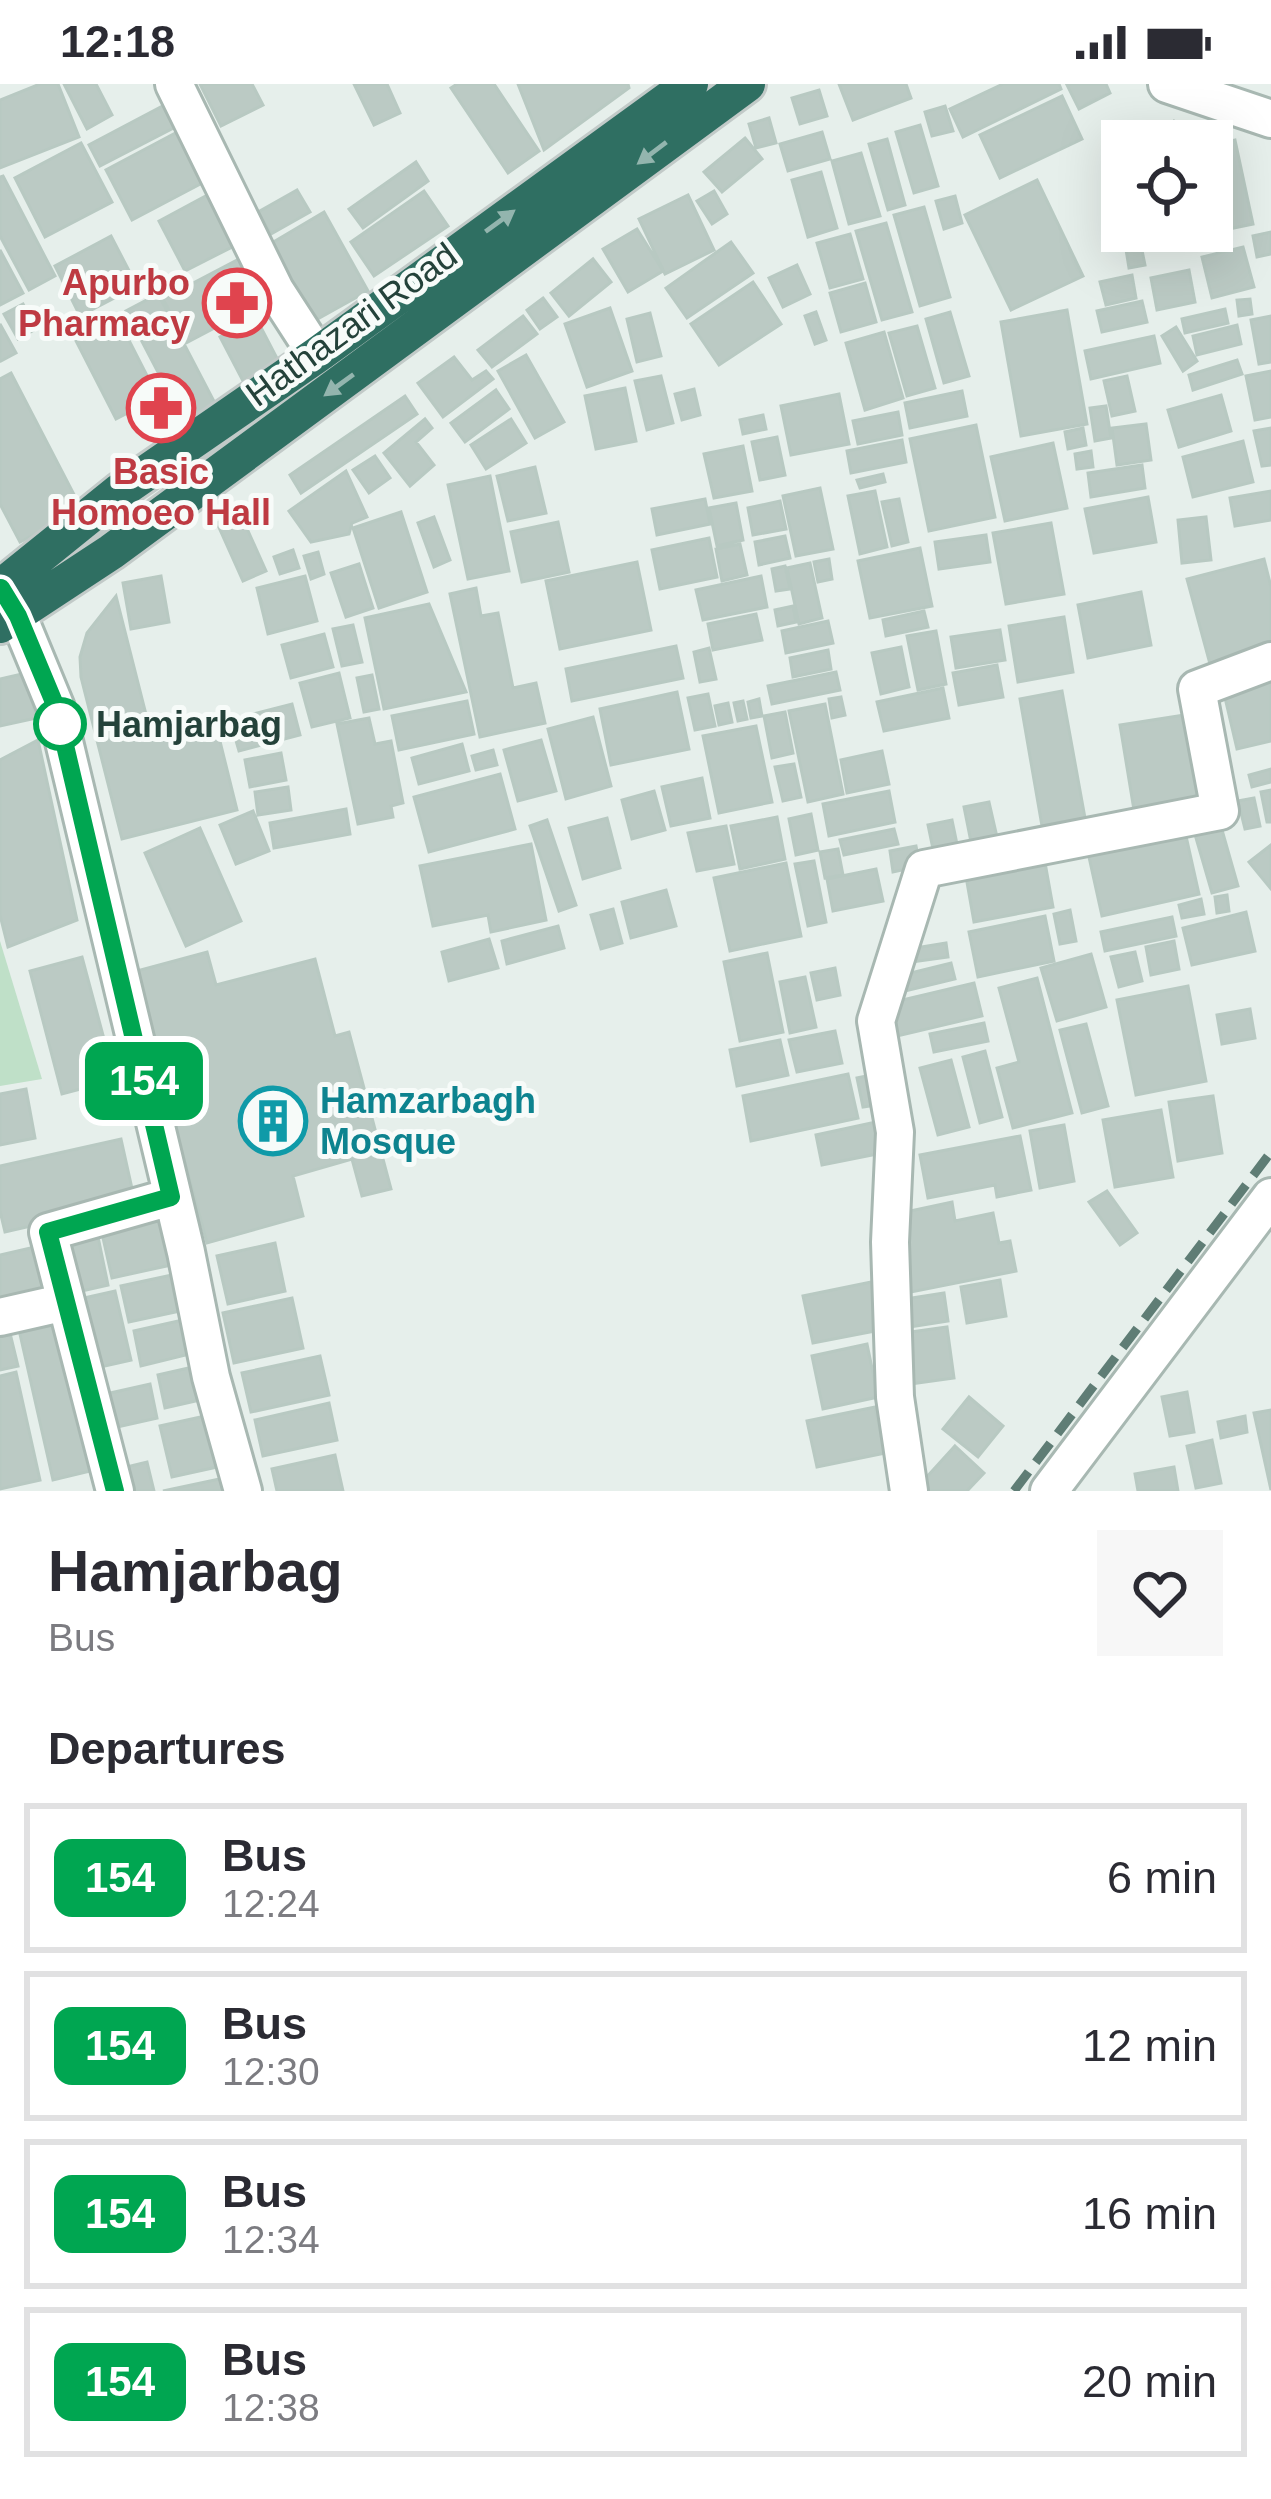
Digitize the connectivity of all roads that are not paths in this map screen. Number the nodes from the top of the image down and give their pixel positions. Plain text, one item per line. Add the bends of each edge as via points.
1 (174, 84) edge
2 (691, 84) edge
3 (747, 84) edge
4 (1168, 84) edge
5 (653, 96) edge
6 (1271, 119) edge
7 (317, 355) junction
8 (5, 604) edge
9 (1271, 661) edge
10 (171, 1197) junction
11 (1271, 1197) edge
12 (65, 1302) junction
13 (0, 1317) edge
14 (115, 1491) edge
15 (243, 1491) edge
16 (909, 1491) edge
17 (1048, 1491) edge

1 - 7 street via 275,290
2 - 5 highway, Hathazari Road
3 -> 8 highway, Hathazari Road via 149,524
4 - 6 street
7 -> 5 highway, Hathazari Road
7 - 8 highway, Hathazari Road via 120,491
8 - 10 street via 56,707
9 - 16 street via 1197,689 1220,811 924,869 876,1022 895,1132 895,1397
10 - 12 street via 48,1232
10 - 15 street
11 - 17 street
12 - 13 street
12 - 14 street

